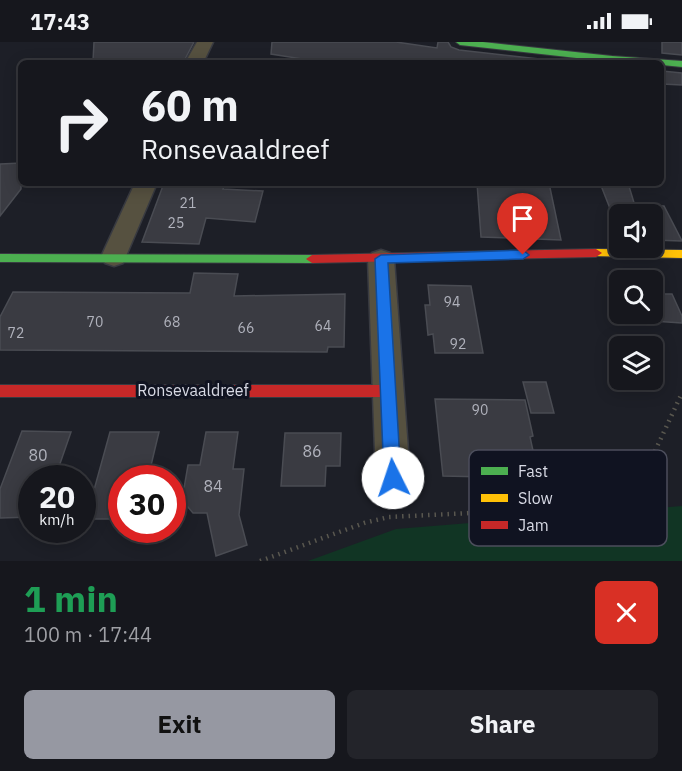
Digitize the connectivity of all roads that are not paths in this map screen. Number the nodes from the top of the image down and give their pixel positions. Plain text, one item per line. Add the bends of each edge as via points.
1 (205, 42) edge
2 (460, 42) edge
3 (196, 60) edge
4 (626, 60) edge
5 (664, 63) edge
6 (682, 64) edge
7 (145, 186) edge
8 (682, 254) edge
9 (114, 257) junction
10 (0, 258) edge
11 (381, 259) junction
12 (0, 391) edge
13 (388, 391) junction
14 (393, 478) dead end

1 - 3 street
2 - 4 street
5 - 6 street
7 - 9 street
8 - 11 street via 617,252
9 - 10 street
9 - 11 street
11 - 13 street
12 - 13 street, Ronsevaaldreef
13 - 14 street

